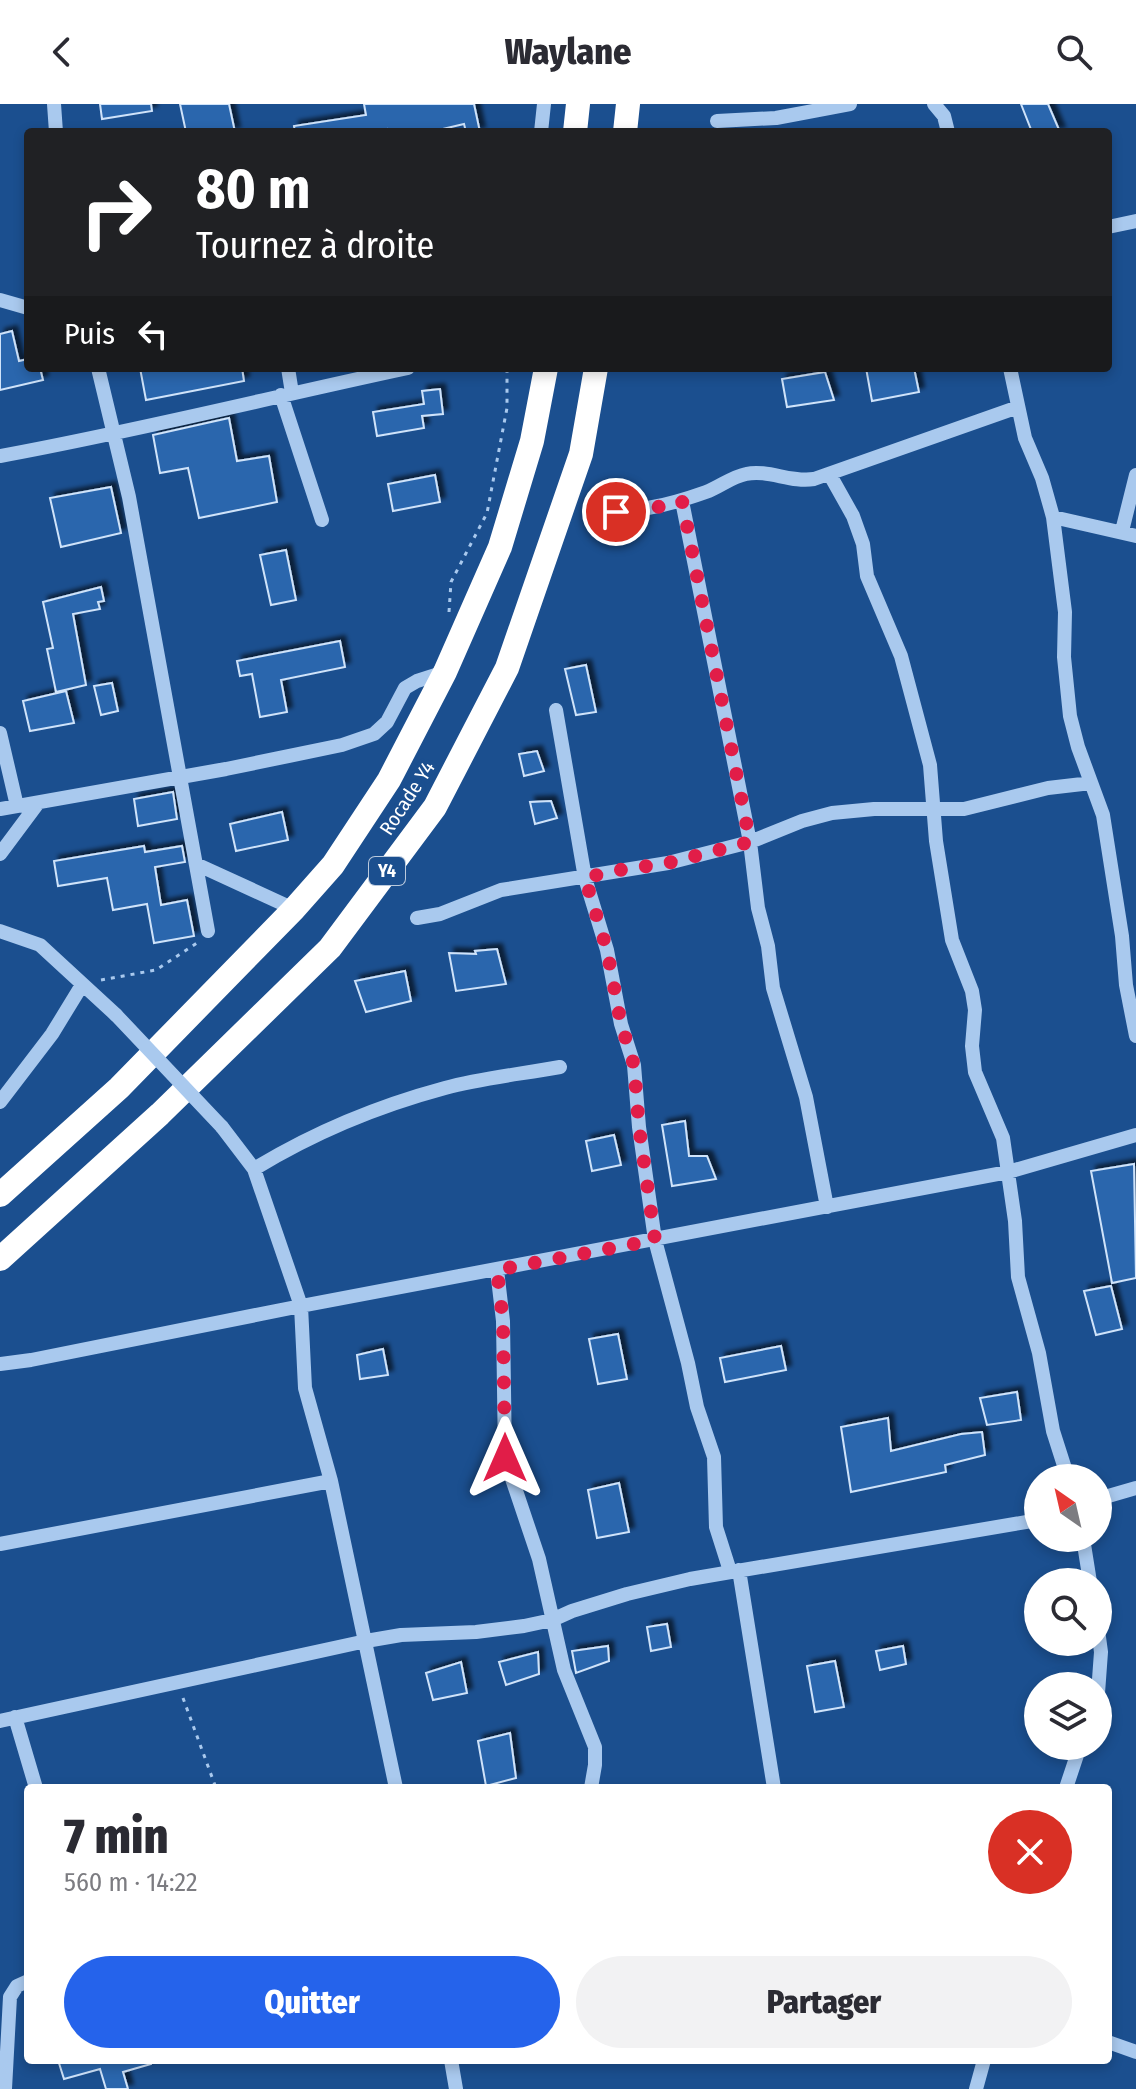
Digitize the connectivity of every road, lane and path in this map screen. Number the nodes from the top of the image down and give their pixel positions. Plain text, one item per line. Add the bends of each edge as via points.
1 (54, 104) edge
2 (544, 104) edge
3 (578, 104) edge
4 (628, 104) edge
5 (850, 104) edge
6 (934, 104) edge
7 (717, 121) dead end
8 (56, 128) edge
9 (541, 128) edge
10 (575, 128) edge
11 (625, 128) edge
12 (947, 128) edge
13 (1136, 221) edge
14 (1112, 226) edge
15 (0, 300) edge
16 (24, 307) edge
17 (99, 372) edge
18 (288, 372) edge
19 (389, 372) edge
20 (507, 372) edge
21 (545, 372) edge
22 (595, 372) edge
23 (1011, 372) edge
24 (286, 394) junction
25 (1018, 407) junction
26 (115, 435) junction
27 (0, 456) edge
28 (830, 475) junction
29 (1136, 475) edge
30 (682, 501) junction
31 (590, 513) dead end
32 (1053, 517) junction
33 (322, 520) dead end
34 (1129, 534) edge
35 (463, 629) junction
36 (445, 672) junction
37 (556, 710) dead end
38 (0, 733) edge
39 (181, 777) junction
40 (1091, 783) junction
41 (38, 803) junction
42 (17, 806) junction
43 (0, 809) edge
44 (933, 811) junction
45 (750, 842) junction
46 (0, 854) edge
47 (196, 864) junction
48 (585, 878) junction
49 (294, 909) junction
50 (417, 918) dead end
51 (0, 931) edge
52 (208, 931) joint
53 (82, 985) junction
54 (1136, 1036) edge
55 (560, 1067) dead end
56 (0, 1102) edge
57 (1136, 1135) edge
58 (254, 1169) junction
59 (1008, 1172) junction
60 (0, 1195) edge
61 (827, 1207) junction
62 (655, 1240) junction
63 (0, 1259) edge
64 (497, 1270) junction
65 (301, 1306) junction
66 (0, 1364) edge
67 (1064, 1464) edge
68 (331, 1481) junction
69 (1136, 1488) edge
70 (1112, 1495) edge
71 (1024, 1522) edge
72 (0, 1544) edge
73 (735, 1571) junction
74 (552, 1620) junction
75 (366, 1641) junction
76 (177, 1683) junction
77 (8, 1719) edge
78 (1075, 1760) edge
79 (34, 1784) edge
80 (215, 1784) edge
81 (395, 1784) edge
82 (592, 1784) edge
83 (773, 1784) edge
84 (1067, 1784) edge
85 (24, 1983) edge
86 (1112, 2043) edge
87 (1136, 2052) edge
88 (452, 2064) edge
89 (983, 2064) edge
90 (5, 2089) edge
91 (456, 2089) edge
92 (976, 2089) edge

1 - 8 street
2 - 9 street
3 - 10 highway
4 - 11 highway
5 - 7 street via 776,118
6 - 12 street
13 - 14 street
15 - 16 street
17 - 26 street
18 - 24 street
19 - 24 street
20 - 35 path via 507,408 487,513 451,582 448,609 452,623
21 - 35 highway, Rocade Y4 / Y4 via 532,441 500,547
22 - 63 highway, Rocade Y4 / Y4 via 581,454 507,668 435,807 330,948 160,1114
23 - 25 street
24 - 26 street
24 - 33 street
25 - 28 street
25 - 32 street
26 - 27 street
26 - 39 street
28 - 30 street via 800,481 750,473
28 - 44 street via 853,516 867,576 901,656 930,765
29 - 34 street
30 - 31 street via 642,511
30 - 45 street
32 - 34 street
32 - 40 street via 1070,716
35 - 36 highway, Rocade Y4 / Y4
36 - 39 street via 405,688 387,722 374,734
36 - 49 highway, Rocade Y4 / Y4 via 389,780 333,865
37 - 48 street
38 - 42 street
39 - 41 street
39 - 47 street
40 - 44 street
40 - 54 street via 1103,815
41 - 42 street
41 - 46 street
42 - 43 street
44 - 45 street via 832,813
44 - 59 street via 952,940 972,991 975,1072 1003,1138
45 - 48 street
45 - 61 street via 773,988 806,1097
47 - 49 street
47 - 52 street
48 - 50 street via 501,890
48 - 62 street via 634,1065
49 - 60 highway, Rocade Y4 / Y4 via 119,1088
51 - 53 street via 40,945
52 - 53 path via 197,945 156,970
53 - 56 street
53 - 58 street, bridge via 222,1127
55 - 58 street via 447,1087 360,1116
57 - 59 street
58 - 65 street
59 - 61 street
59 - 67 street via 1018,1277
61 - 62 street
62 - 64 street
62 - 73 street via 714,1457 716,1527
64 - 65 street
64 - 74 street via 504,1334 505,1458 539,1559
65 - 66 street
65 - 68 street via 305,1388
68 - 72 street
68 - 75 street
69 - 70 street
71 - 73 street
73 - 74 street via 627,1594
73 - 83 street
74 - 75 street
74 - 82 street via 572,1694 595,1747
75 - 76 street
75 - 81 street
76 - 77 street
76 - 80 path
77 - 79 street
78 - 84 street
85 - 90 street via 10,1997
86 - 87 street
88 - 91 street
89 - 92 street

